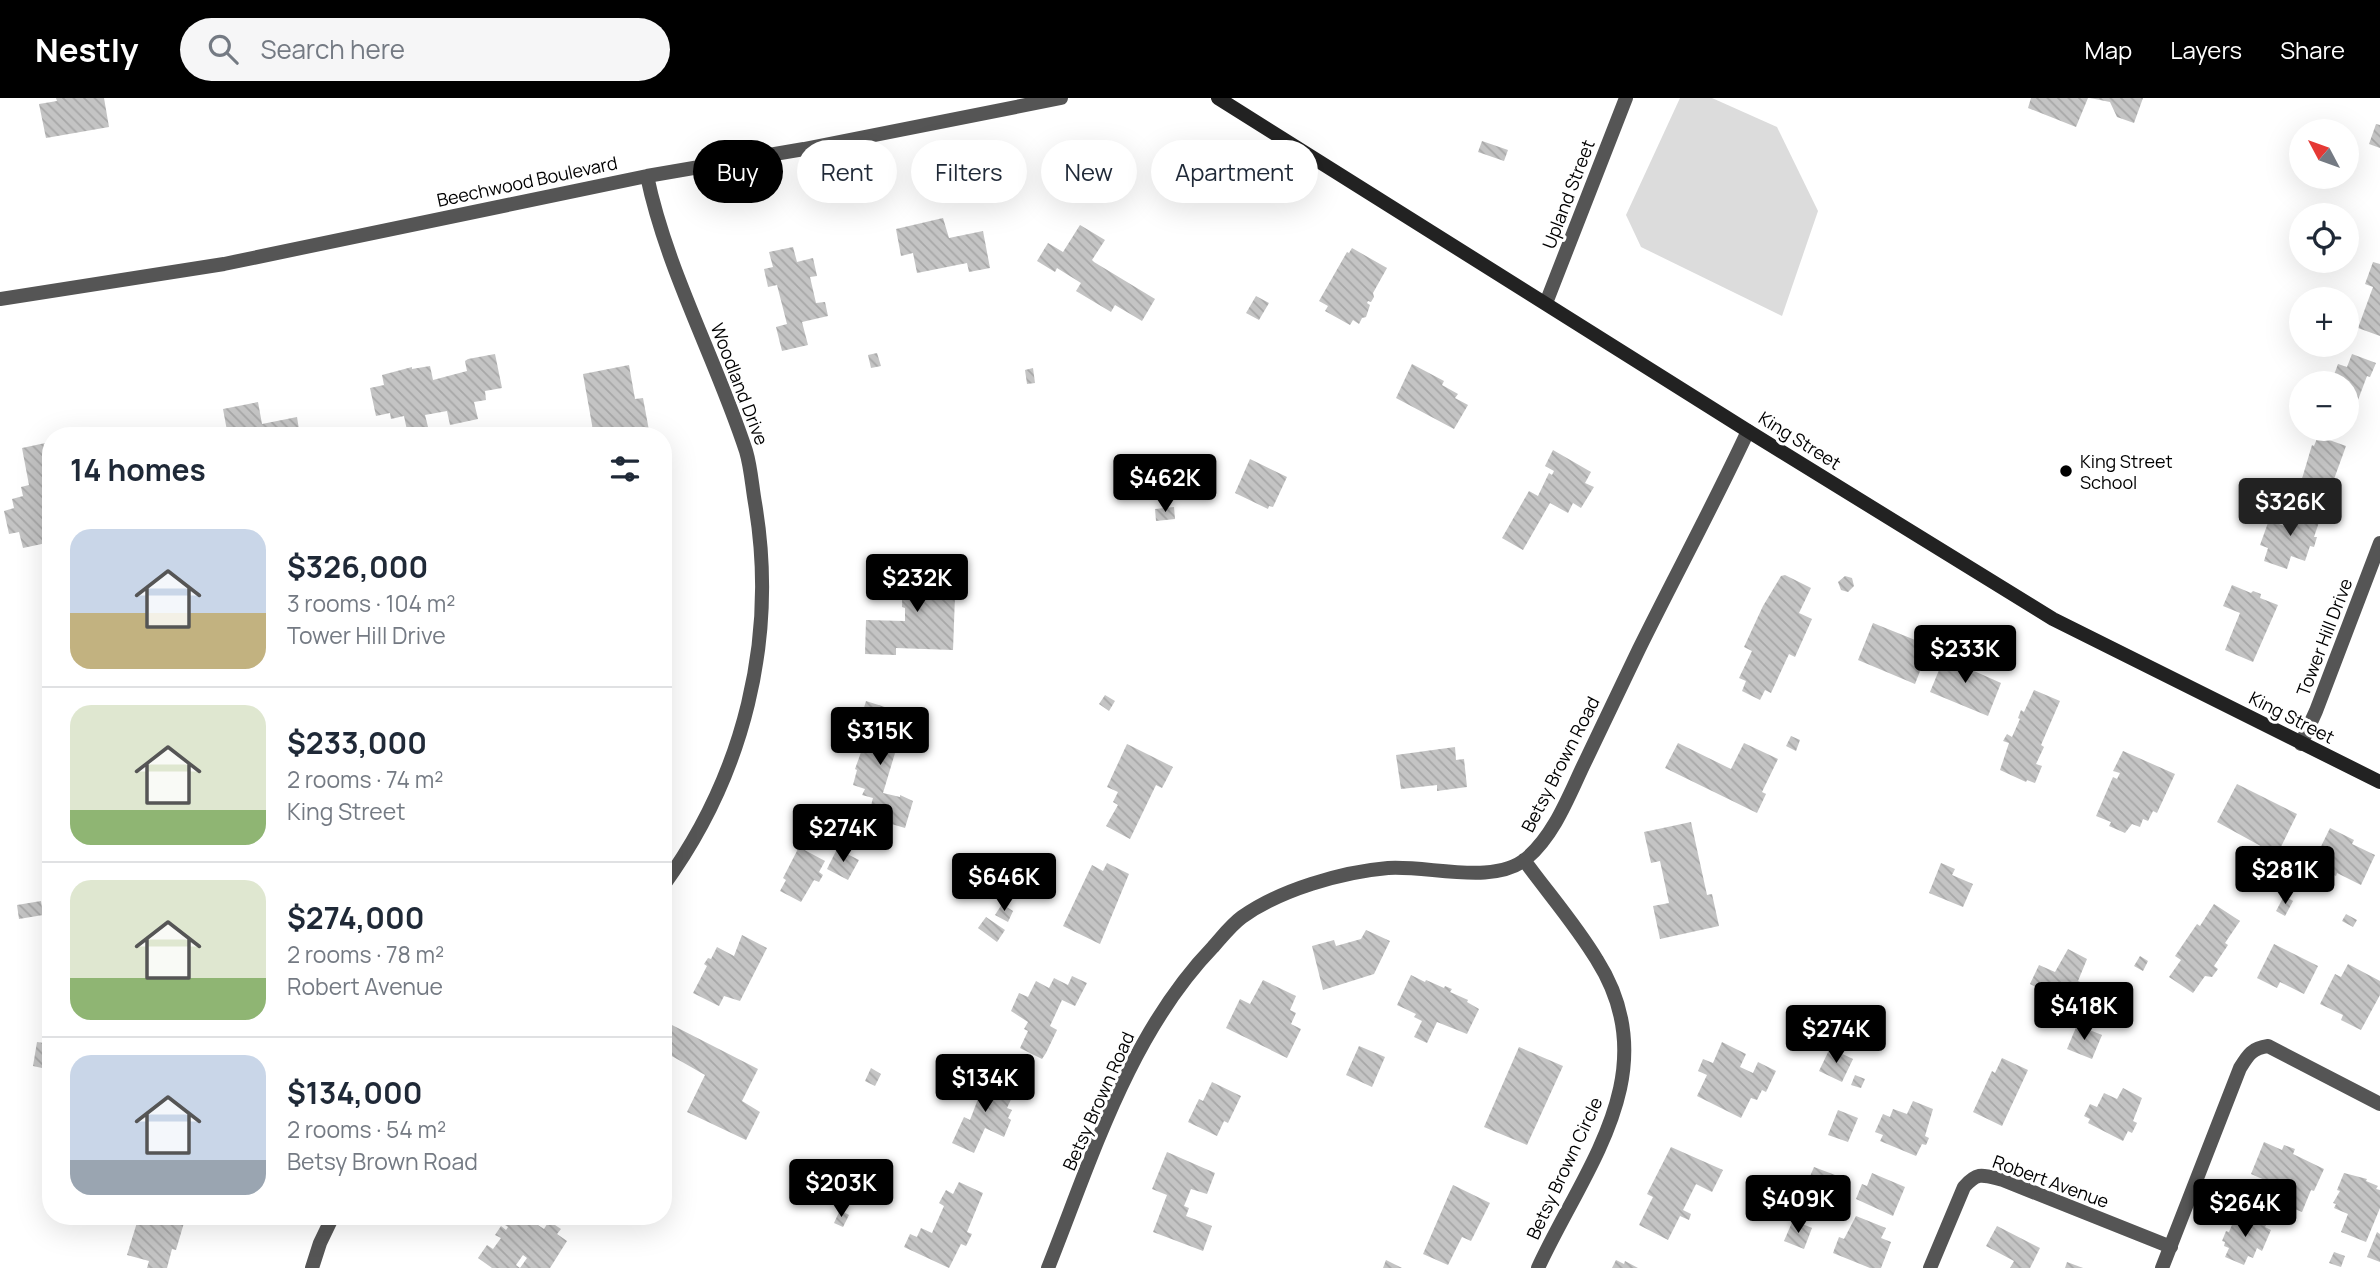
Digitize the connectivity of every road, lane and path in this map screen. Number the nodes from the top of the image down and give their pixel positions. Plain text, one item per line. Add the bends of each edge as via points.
1 (1061, 98) edge
2 (1218, 98) edge
3 (1626, 98) edge
4 (647, 176) junction
5 (0, 299) edge
6 (1546, 303) junction
7 (1748, 430) junction
8 (2380, 543) edge
9 (2301, 744) junction
10 (2380, 782) edge
11 (1524, 860) junction
12 (672, 872) edge
13 (2380, 1104) edge
14 (329, 1225) edge
15 (2171, 1247) junction
16 (312, 1268) edge
17 (1048, 1268) edge
18 (1538, 1268) edge
19 (1930, 1268) edge
20 (2162, 1268) edge

1 - 4 street, Beechwood Boulevard
2 - 6 main road, King Street
3 - 6 street, Upland Street
4 - 5 street, Beechwood Boulevard via 224,264
4 - 12 street, Woodland Drive via 653,206 747,453 760,530 763,594 758,659 745,722 709,813
6 - 7 main road, King Street
7 - 9 main road, King Street via 2053,619
7 - 11 street, Betsy Brown Road via 1567,800 1543,843
8 - 9 street, Tower Hill Drive
9 - 10 main road, King Street
11 - 17 street, Betsy Brown Road via 1504,871 1389,868 1354,873 1264,904 1240,919 1194,966 1162,1012 1107,1121
11 - 18 street, Betsy Brown Circle via 1598,961 1612,989 1625,1054 1614,1117
13 - 15 street via 2268,1046 2256,1047 2239,1068
14 - 16 street
15 - 19 street, Robert Avenue via 1981,1175 1964,1187
15 - 20 street

